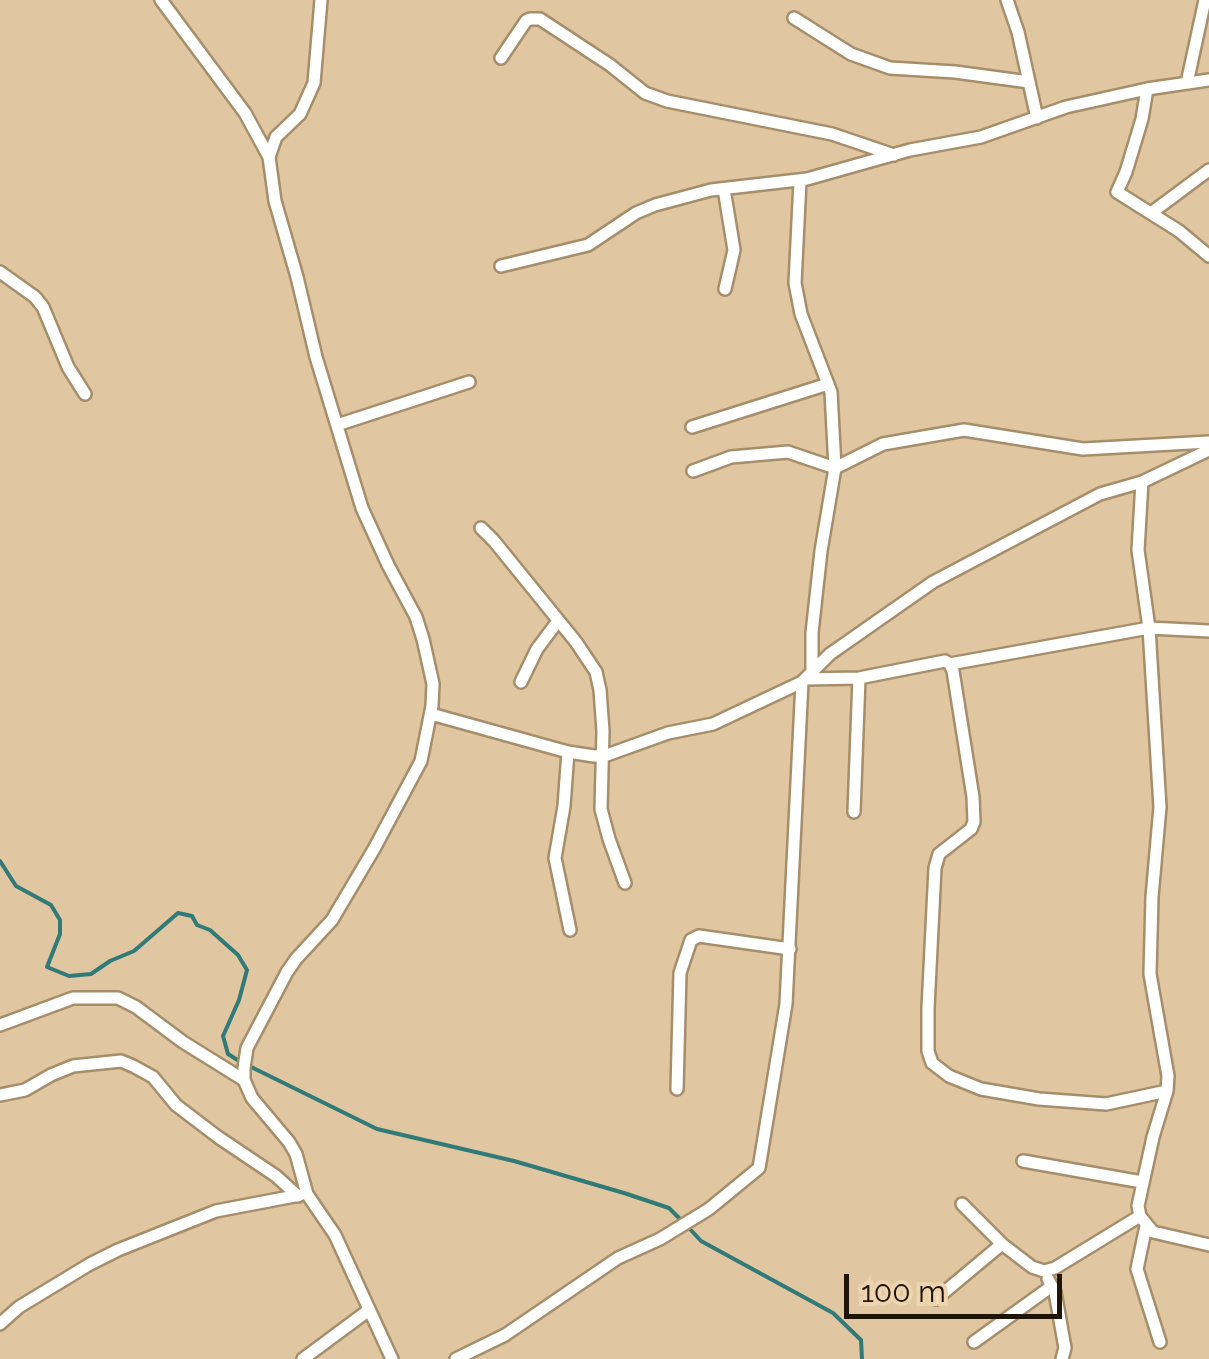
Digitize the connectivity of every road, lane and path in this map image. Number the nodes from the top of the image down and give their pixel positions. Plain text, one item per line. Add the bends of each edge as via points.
1 (162, 0) edge
2 (321, 0) edge
3 (1008, 0) edge
4 (1204, 0) edge
5 (794, 18) dead end
6 (501, 58) dead end
7 (1209, 80) edge
8 (1029, 82) junction
9 (1187, 83) junction
10 (1147, 90) junction
11 (1036, 118) junction
12 (894, 155) junction
13 (269, 156) junction
14 (1209, 170) edge
15 (800, 181) junction
16 (724, 189) junction
17 (1150, 213) junction
18 (1209, 256) edge
19 (501, 266) dead end
20 (0, 272) edge
21 (725, 288) dead end
22 (469, 382) dead end
23 (828, 384) junction
24 (85, 394) dead end
25 (337, 425) junction
26 (692, 427) dead end
27 (1209, 442) edge
28 (1209, 450) edge
29 (835, 468) junction
30 (693, 470) dead end
31 (1142, 482) junction
32 (481, 528) dead end
33 (558, 621) junction
34 (1149, 628) junction
35 (1209, 632) edge
36 (950, 664) junction
37 (806, 678) junction
38 (859, 678) junction
39 (521, 682) dead end
40 (431, 714) junction
41 (568, 752) junction
42 (601, 756) junction
43 (854, 812) dead end
44 (625, 882) dead end
45 (570, 930) dead end
46 (790, 949) junction
47 (0, 1025) edge
48 (244, 1080) junction
49 (677, 1090) dead end
50 (1167, 1091) junction
51 (0, 1095) edge
52 (1023, 1161) dead end
53 (1142, 1182) junction
54 (302, 1195) junction
55 (962, 1204) dead end
56 (1143, 1221) junction
57 (1002, 1244) junction
58 (1209, 1246) edge
59 (1044, 1271) junction
60 (1052, 1286) junction
61 (936, 1299) dead end
62 (369, 1310) junction
63 (0, 1324) edge
64 (974, 1342) dead end
65 (1160, 1342) dead end
66 (303, 1359) edge
67 (392, 1359) edge
68 (456, 1359) edge
69 (1062, 1359) edge

1 - 13 street
2 - 13 street via 314,83
3 - 8 street
4 - 9 street
5 - 8 street via 851,54 890,68
6 - 12 street via 526,21 540,19 645,93 832,134
7 - 9 street
8 - 11 street
9 - 10 street
10 - 11 street
10 - 17 street via 1117,192
11 - 12 street via 966,142
12 - 15 street
13 - 25 street
14 - 17 street
15 - 16 street
15 - 23 street via 794,283
16 - 19 street via 654,205 588,245
16 - 21 street via 734,250
17 - 18 street
20 - 24 street via 43,308
22 - 25 street
23 - 26 street
23 - 29 street
25 - 40 street via 362,508 424,639
27 - 29 street via 1084,448 964,430 883,444
28 - 31 street
29 - 30 street via 788,452 731,457
29 - 37 street
31 - 34 street via 1138,550
31 - 37 street via 1100,494 933,582
32 - 33 street
33 - 39 street
33 - 42 street via 596,672
34 - 35 street
34 - 36 street
34 - 50 street via 1160,808 1150,974
36 - 38 street
36 - 50 street via 974,822 940,854 935,868 932,1063 981,1089 1039,1099 1106,1104
37 - 38 street
37 - 42 street via 713,724
37 - 46 street
38 - 43 street
40 - 41 street
40 - 48 street via 421,761 332,920 287,972 248,1048
41 - 42 street
41 - 45 street via 555,849
42 - 44 street via 601,810
46 - 49 street via 691,940 680,973
46 - 68 street via 759,1168 709,1209 618,1258 505,1336
47 - 48 street via 73,998 118,998
48 - 54 street via 296,1154
50 - 53 street
51 - 54 street via 73,1066 134,1066 176,1105
52 - 53 street
53 - 56 street
54 - 62 street via 336,1235
54 - 63 street via 216,1211 118,1250
55 - 57 street
56 - 58 street via 1153,1232
56 - 59 street
56 - 65 street via 1137,1269
57 - 59 street
57 - 61 street
59 - 60 street
60 - 64 street
60 - 69 street
62 - 66 street
62 - 67 street

